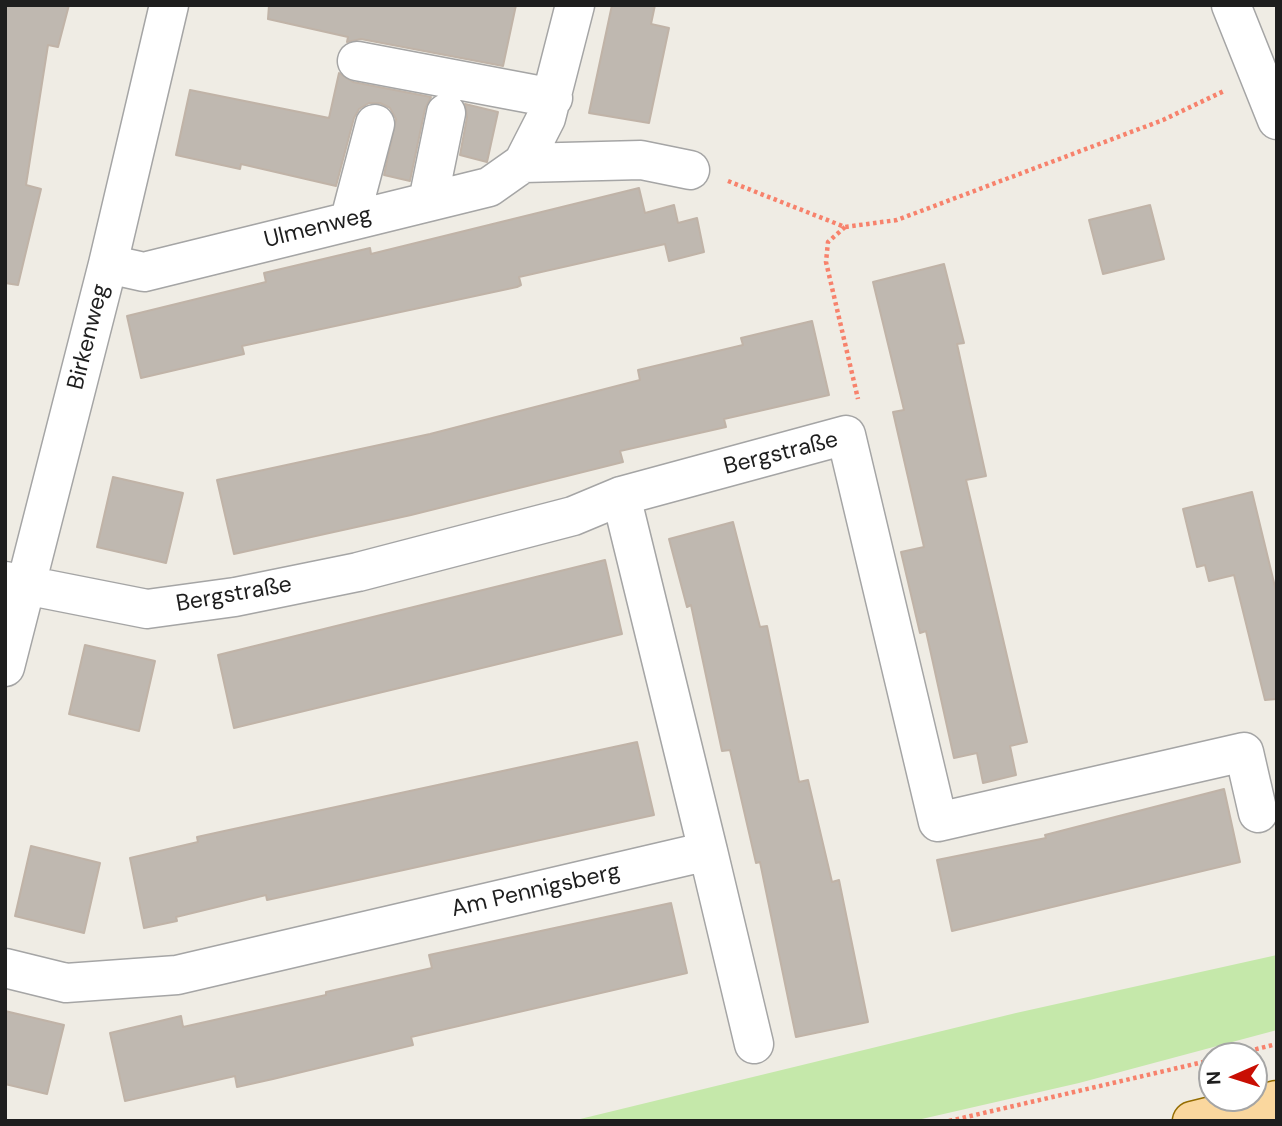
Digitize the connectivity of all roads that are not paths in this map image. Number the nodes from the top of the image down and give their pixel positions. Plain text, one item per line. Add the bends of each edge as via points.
1 (169, 5) edge
2 (575, 5) edge
3 (1231, 5) edge
4 (357, 61) dead end
5 (553, 98) junction
6 (446, 113) dead end
7 (1277, 120) edge
8 (375, 124) dead end
9 (523, 163) junction
10 (690, 170) road end
11 (428, 201) junction
12 (350, 219) junction
13 (108, 264) junction
14 (621, 496) junction
15 (16, 583) edge
16 (5, 667) edge
17 (1258, 813) dead end
18 (708, 851) junction
19 (5, 968) edge
20 (754, 1044) dead end
21 (1277, 1100) edge
22 (1192, 1121) edge

1 - 13 street, Birkenweg
2 - 5 street
3 - 7 street
4 - 5 street
5 - 9 street
6 - 11 street
8 - 12 street
9 - 10 street via 641,160
9 - 11 street, Ulmenweg via 489,187
11 - 12 street, Ulmenweg
12 - 13 street, Ulmenweg via 144,272
13 - 15 street, Birkenweg
14 - 15 street, Bergstraße via 573,516 466,544 235,597 147,609
14 - 17 street, Bergstraße via 846,435 938,822 1244,752
14 - 18 street
15 - 16 street, Birkenweg
18 - 19 street, Am Pennigsberg via 177,975 66,982
18 - 20 street
21 - 22 main road

